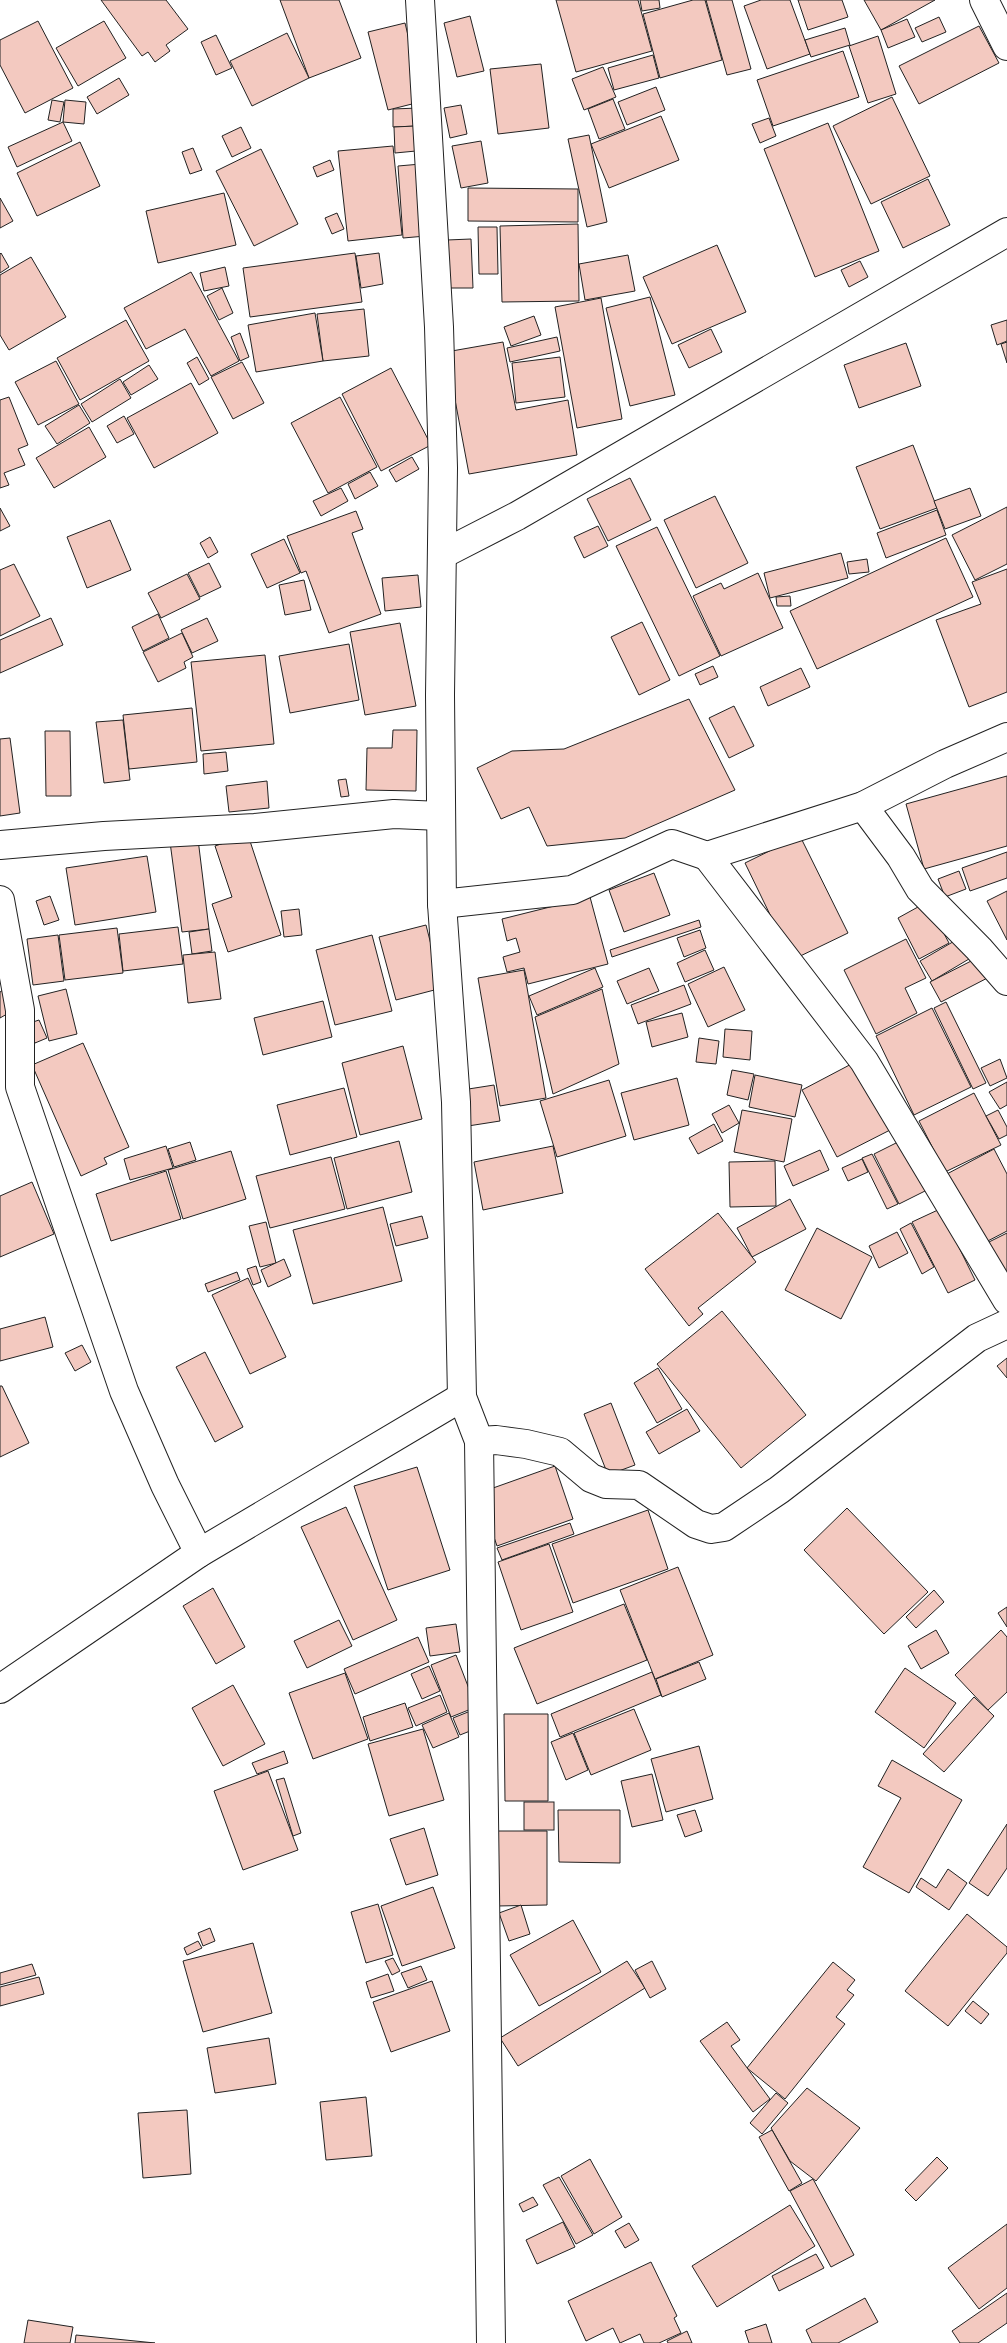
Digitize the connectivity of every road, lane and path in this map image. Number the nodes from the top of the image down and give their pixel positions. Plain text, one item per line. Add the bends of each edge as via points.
1 (420, 0) edge
2 (984, 0) edge
3 (1007, 46) edge
4 (1007, 232) edge
5 (443, 554) junction
6 (1007, 737) edge
7 (863, 806) junction
8 (441, 816) junction
9 (0, 845) edge
10 (707, 856) junction
11 (0, 900) edge
12 (442, 904) junction
13 (1007, 981) edge
14 (1007, 1300) edge
15 (1007, 1324) edge
16 (462, 1398) junction
17 (480, 1441) junction
18 (199, 1552) junction
19 (0, 1689) edge
20 (491, 2343) edge

1 - 5 street via 439,327
2 - 3 street
4 - 5 street via 517,516
5 - 8 street
6 - 7 street
7 - 10 street
7 - 13 street via 920,889
8 - 9 street via 394,814 246,829
8 - 12 street
10 - 12 street via 672,844 572,890
10 - 14 street via 864,1061
11 - 18 street via 20,1010 20,1087 124,1391 165,1485
12 - 16 street via 456,1102
15 - 17 street via 977,1338 779,1490 724,1527 711,1529 696,1524 639,1486 606,1484 590,1478 560,1452 526,1444
16 - 17 street
16 - 18 street
17 - 20 street
18 - 19 street

